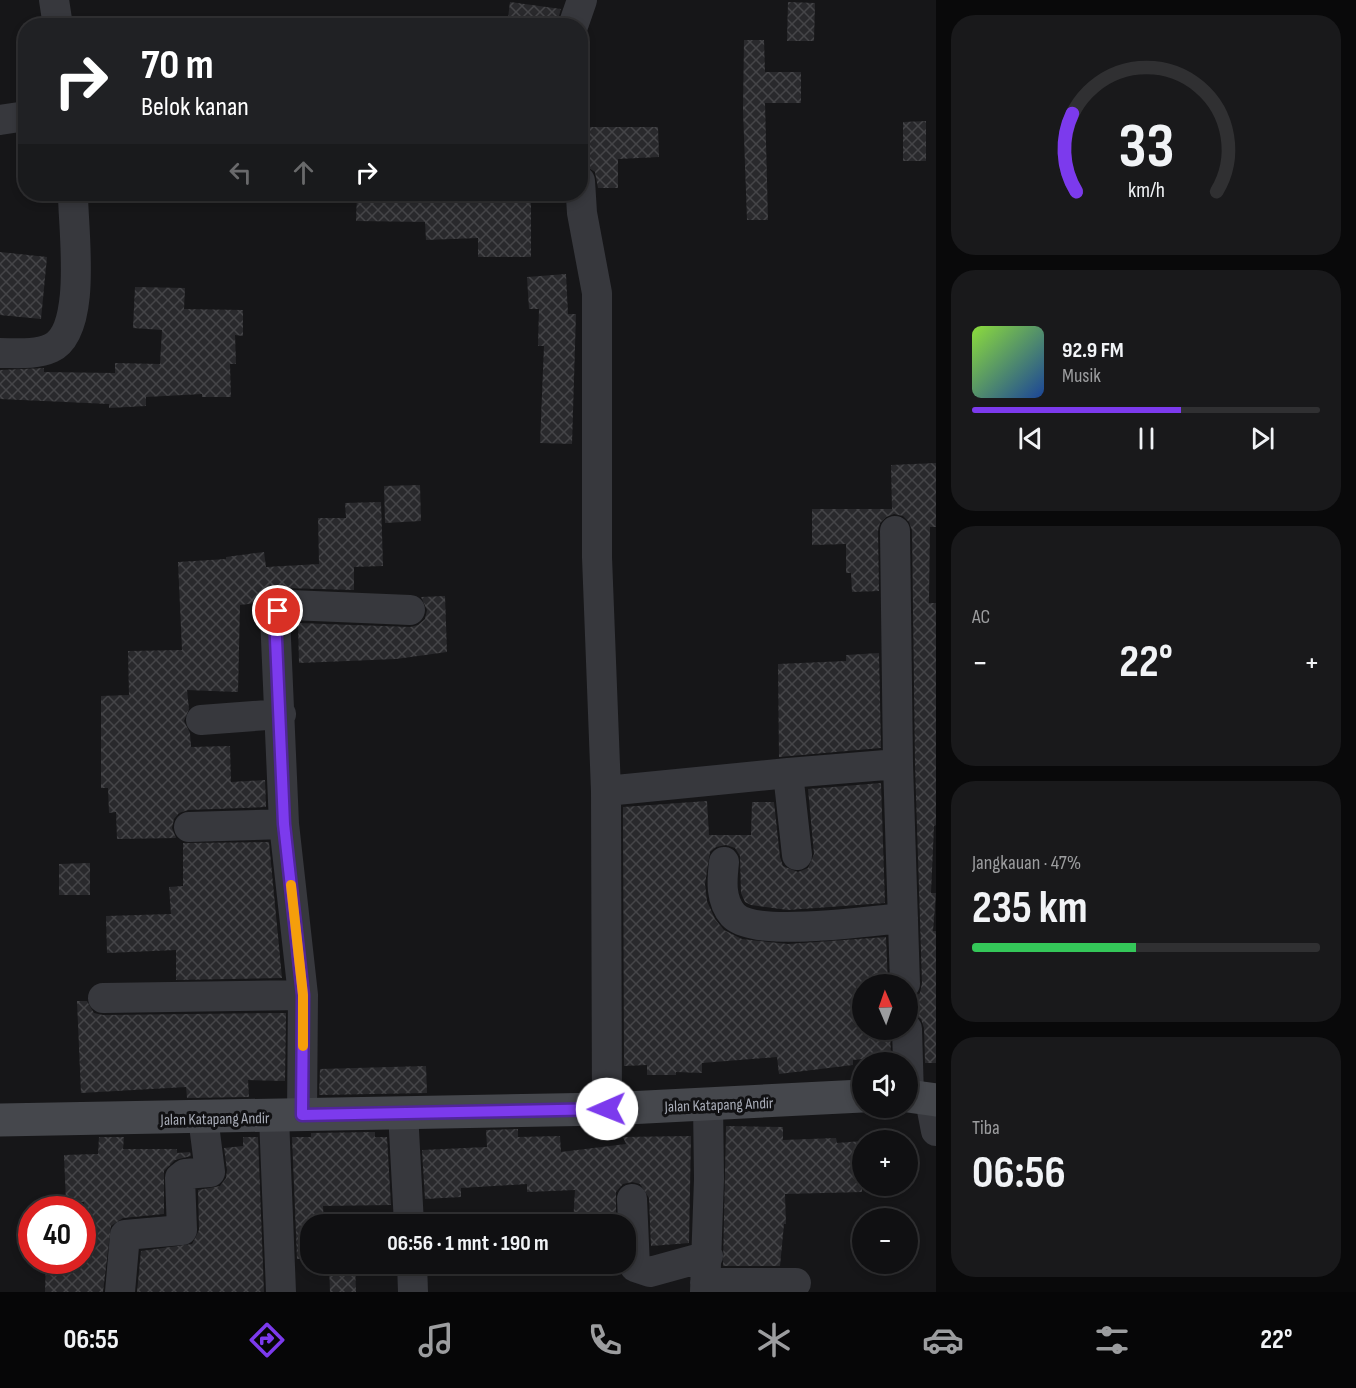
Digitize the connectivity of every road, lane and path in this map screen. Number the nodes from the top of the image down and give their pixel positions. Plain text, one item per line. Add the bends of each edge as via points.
1 (54, 0) edge
2 (582, 0) edge
3 (57, 18) edge
4 (576, 18) edge
5 (18, 117) edge
6 (0, 120) edge
7 (73, 201) edge
8 (581, 201) edge
9 (0, 353) edge
10 (895, 531) dead end
11 (410, 610) dead end
12 (281, 714) junction
13 (201, 720) dead end
14 (898, 765) junction
15 (788, 773) junction
16 (606, 791) junction
17 (284, 824) junction
18 (189, 827) dead end
19 (797, 855) dead end
20 (723, 862) dead end
21 (903, 918) junction
22 (905, 974) edge
23 (303, 995) junction
24 (103, 998) dead end
25 (909, 1040) edge
26 (852, 1097) edge
27 (708, 1103) junction
28 (924, 1105) edge
29 (607, 1109) junction
30 (403, 1112) junction
31 (288, 1116) junction
32 (203, 1117) junction
33 (0, 1120) edge
34 (632, 1199) dead end
35 (408, 1214) edge
36 (412, 1274) edge
37 (706, 1277) edge
38 (796, 1283) dead end
39 (120, 1292) edge
40 (281, 1292) edge
41 (413, 1292) edge

1 - 3 street
2 - 4 street
5 - 6 street
7 - 9 street via 75,277 73,315 67,332 52,348
8 - 16 street via 597,293 597,557
10 - 14 street
11 - 12 street via 283,607 275,616
12 - 13 street
12 - 17 street
14 - 15 street
14 - 21 street
15 - 16 street
15 - 19 street
16 - 29 street
17 - 18 street
17 - 23 street
20 - 21 street via 722,888 727,905 734,916 746,923 771,927
21 - 22 street
23 - 24 street
23 - 31 street
25 - 28 street
26 - 27 street, Jalan Katapang Andir
27 - 29 street, Jalan Katapang Andir
27 - 37 street
29 - 30 street, Jalan Katapang Andir
30 - 31 street, Jalan Katapang Andir
30 - 35 street
31 - 32 street, Jalan Katapang Andir
31 - 40 street
32 - 33 street, Jalan Katapang Andir
32 - 39 street via 210,1172 180,1178 182,1230 125,1235
34 - 37 street via 635,1267
36 - 41 street
37 - 38 street

